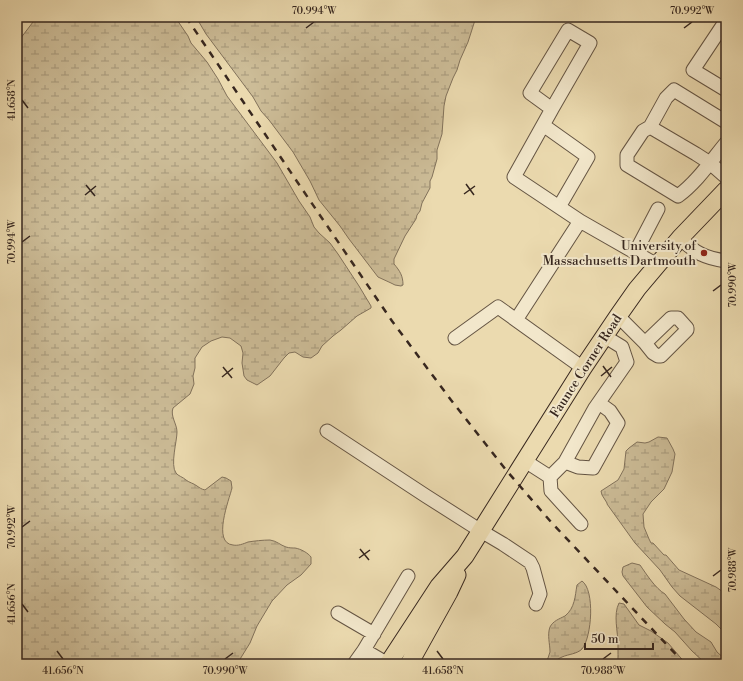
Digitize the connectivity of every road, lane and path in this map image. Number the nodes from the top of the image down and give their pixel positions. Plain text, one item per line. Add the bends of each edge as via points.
1 (725, 25) edge
2 (726, 90) edge
3 (552, 109) junction
4 (726, 122) edge
5 (543, 124) junction
6 (650, 127) junction
7 (726, 143) edge
8 (710, 163) junction
9 (726, 177) edge
10 (726, 190) edge
11 (559, 207) junction
12 (658, 209) dead end
13 (580, 221) junction
14 (680, 238) junction
15 (635, 253) junction
16 (726, 261) edge
17 (657, 265) junction
18 (618, 316) junction
19 (516, 320) junction
20 (604, 336) junction
21 (455, 338) dead end
22 (645, 343) dead end
23 (583, 368) junction
24 (599, 403) junction
25 (327, 431) dead end
26 (525, 461) junction
27 (565, 462) junction
28 (550, 477) junction
29 (581, 524) dead end
30 (481, 531) junction
31 (465, 556) junction
32 (408, 576) dead end
33 (536, 604) dead end
34 (338, 612) dead end
35 (374, 634) junction
36 (364, 650) junction
37 (354, 664) edge
38 (388, 664) edge
39 (409, 664) edge

1 - 2 lane via 693,70
3 - 3 lane via 530,93 568,30 590,43
3 - 5 lane
4 - 6 lane via 674,90 666,98
5 - 11 lane via 588,158
5 - 11 lane via 514,177
6 - 8 lane
6 - 8 lane via 643,131 627,155 628,165 678,196
7 - 8 lane
8 - 9 lane
10 - 14 main road, Faunce Corner Road
11 - 13 lane
12 - 15 lane
13 - 15 lane
13 - 19 lane
14 - 16 lane via 698,253
14 - 17 main road, Faunce Corner Road
15 - 17 lane
17 - 18 main road, Faunce Corner Road
18 - 20 main road, Faunce Corner Road
18 - 22 lane
19 - 21 lane via 498,307
19 - 23 lane
20 - 23 main road, Faunce Corner Road
20 - 24 lane via 622,347 627,362
23 - 26 main road, Faunce Corner Road
24 - 27 lane
24 - 27 lane via 610,411 618,423 593,468 578,467
25 - 30 lane
26 - 28 lane
26 - 30 main road, Faunce Corner Road
27 - 28 lane
28 - 29 lane via 551,491
30 - 31 main road, Faunce Corner Road
30 - 33 lane via 532,564 540,594
31 - 38 main road, Faunce Corner Road via 439,586
31 - 39 main road, Faunce Corner Road via 449,592
32 - 35 lane
34 - 35 lane
35 - 36 lane
36 - 37 lane
36 - 38 lane

